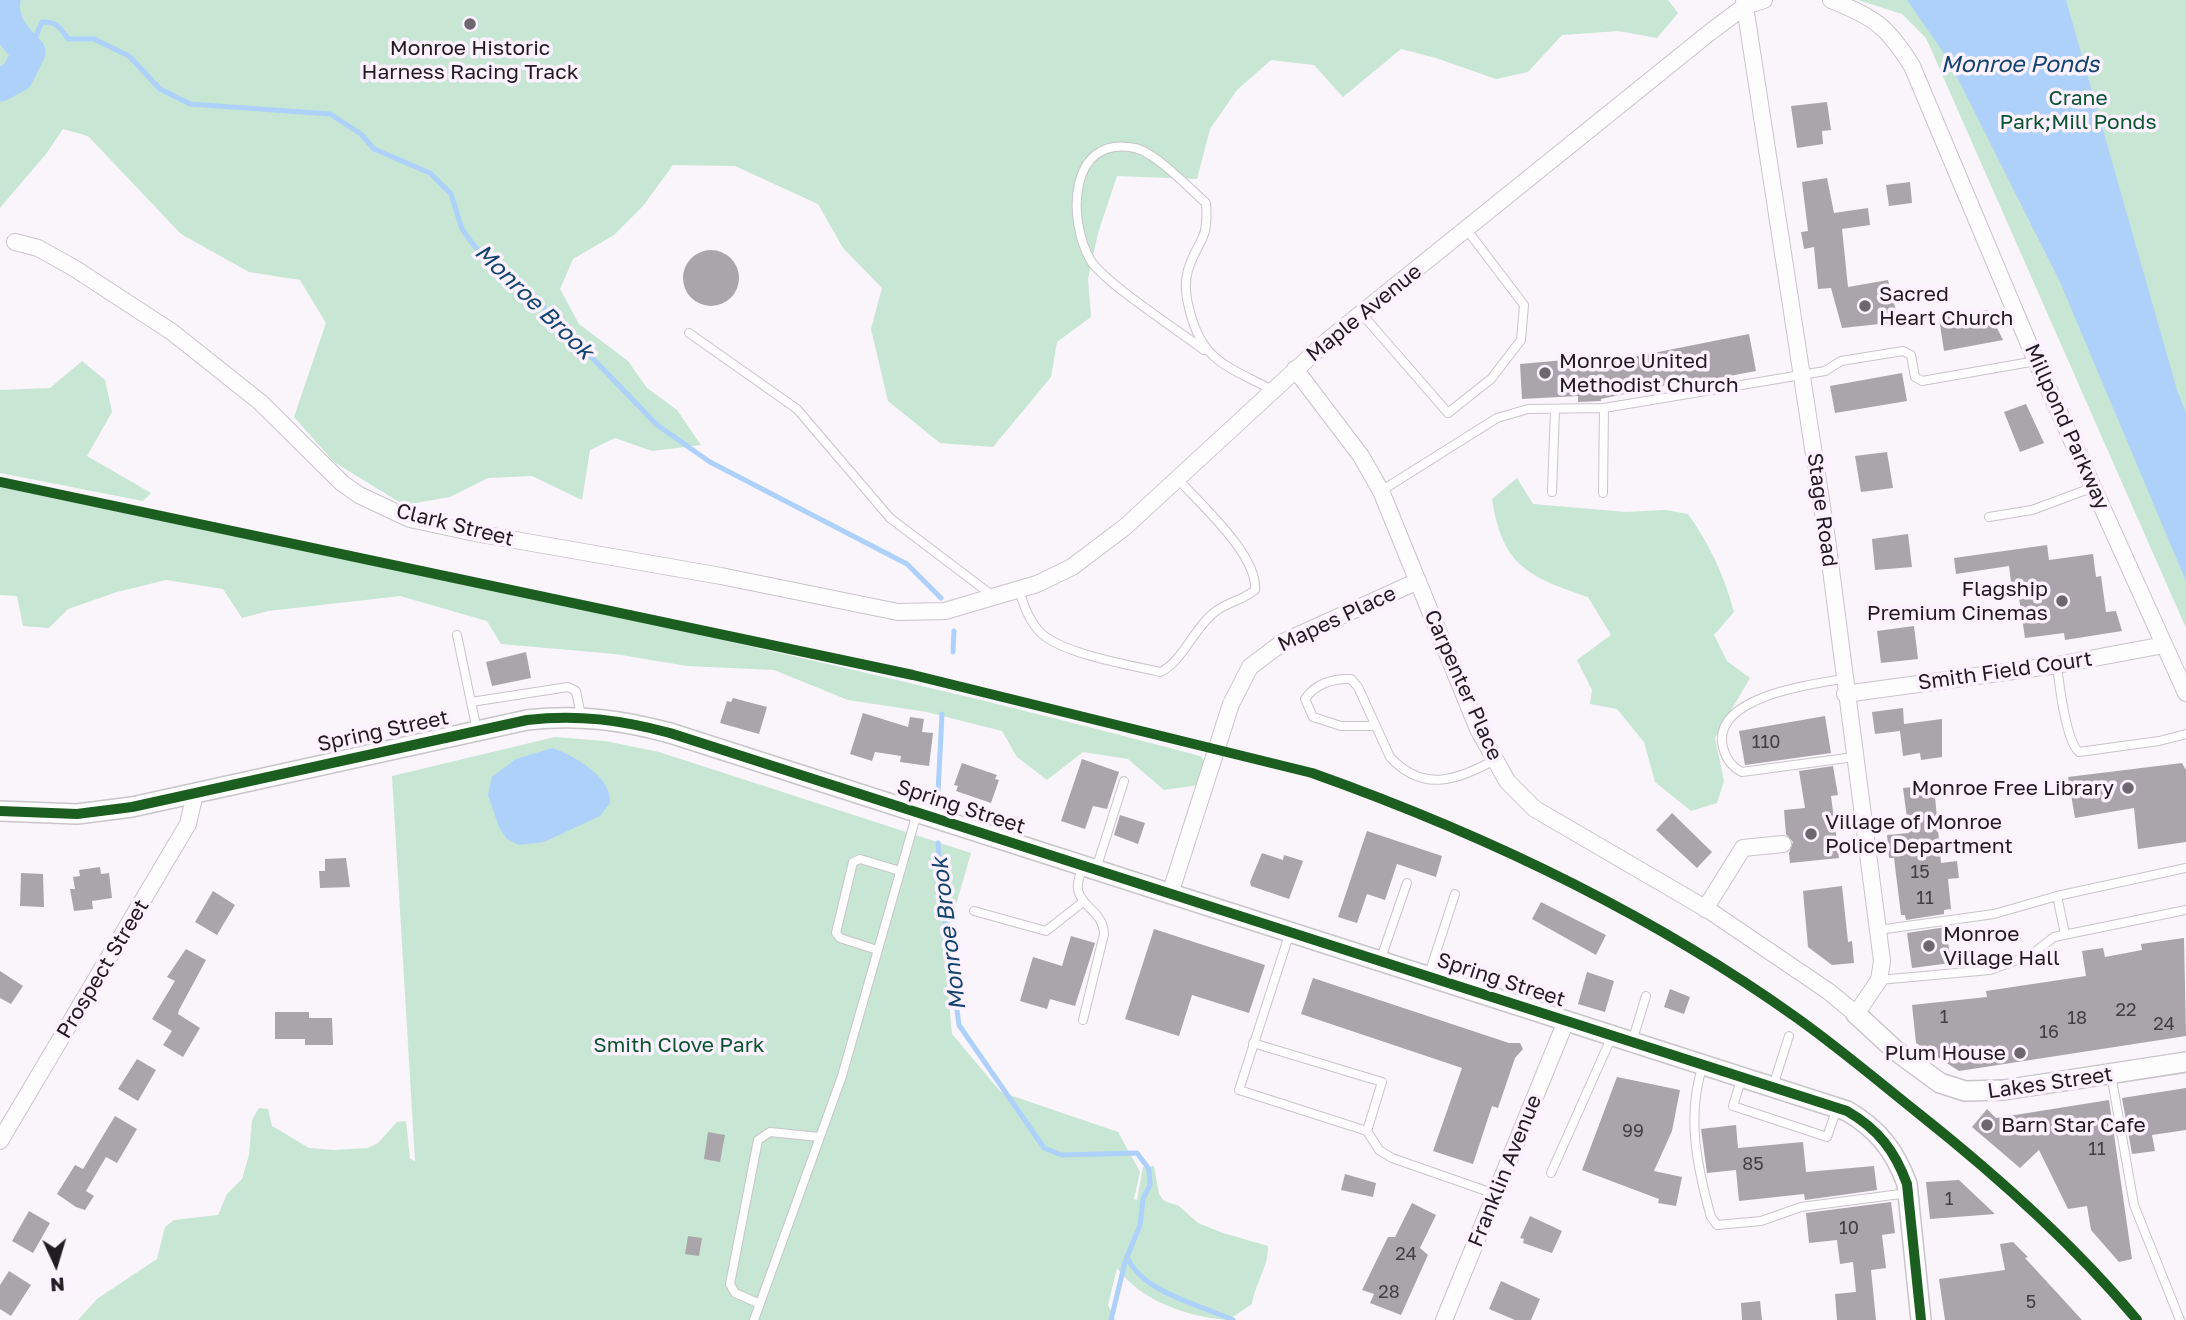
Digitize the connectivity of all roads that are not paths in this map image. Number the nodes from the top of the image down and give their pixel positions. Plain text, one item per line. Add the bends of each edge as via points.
1 (1764, 0) edge
2 (1830, 0) edge
3 (1745, 3) edge
4 (1467, 230) junction
5 (15, 242) dead end
6 (1361, 313) junction
7 (689, 333) dead end
8 (1204, 350) junction
9 (2036, 361) junction
10 (1295, 369) junction
11 (1803, 374) junction
12 (1272, 390) junction
13 (1604, 408) junction
14 (1555, 409) junction
15 (1176, 477) junction
16 (2094, 486) junction
17 (1381, 491) junction
18 (1552, 492) dead end
19 (1603, 493) dead end
20 (1989, 517) dead end
21 (1418, 581) junction
22 (1020, 590) junction
23 (995, 598) junction
24 (976, 604) joint
25 (457, 635) dead end
26 (2164, 645) junction
27 (2057, 665) junction
28 (1844, 686) junction
29 (2186, 693) edge
30 (471, 702) junction
31 (581, 716) junction
32 (1375, 726) junction
33 (477, 730) junction
34 (2186, 734) edge
35 (1854, 757) junction
36 (1495, 760) junction
37 (1124, 781) dead end
38 (195, 793) junction
39 (0, 811) edge
40 (917, 813) junction
41 (1783, 844) dead end
42 (1090, 868) junction
43 (2186, 868) edge
44 (900, 871) junction
45 (1407, 883) dead end
46 (1170, 894) junction
47 (1455, 894) dead end
48 (2057, 896) junction
49 (1083, 902) junction
50 (1705, 909) junction
51 (2186, 910) edge
52 (974, 911) dead end
53 (1878, 930) junction
54 (1290, 932) junction
55 (2065, 934) junction
56 (877, 950) junction
57 (1380, 961) junction
58 (1428, 977) junction
59 (1879, 980) junction
60 (1646, 996) dead end
61 (1856, 1014) junction
62 (1083, 1020) dead end
63 (1566, 1021) junction
64 (1612, 1036) junction
65 (1789, 1036) dead end
66 (1632, 1042) junction
67 (1253, 1043) junction
68 (2186, 1062) edge
69 (1703, 1065) junction
70 (2111, 1074) junction
71 (1742, 1077) junction
72 (1773, 1086) junction
73 (1837, 1108) junction
74 (1367, 1131) junction
75 (818, 1137) junction
76 (0, 1141) edge
77 (1551, 1173) dead end
78 (1908, 1193) junction
79 (1495, 1194) junction
80 (760, 1304) junction
81 (754, 1320) edge
82 (1444, 1320) edge
83 (1921, 1320) edge
84 (2180, 1320) edge

1 - 3 street
2 - 9 street, Millpond Parkway via 1868,15 1895,39 1912,66
3 - 4 street, Maple Avenue
3 - 11 street, Stage Road
4 - 6 street, Maple Avenue
4 - 6 lane via 1524,305 1521,340 1491,379 1448,413
5 - 24 street, Clark Street via 38,248 74,268 172,332 260,402 342,483 410,519 898,612 945,611
6 - 10 street, Maple Avenue
7 - 23 lane via 797,409 890,518
8 - 8 lane via 1185,291 1189,269 1206,236 1206,203 1136,148 1114,147 1098,154 1079,179 1075,208 1080,240 1093,264
8 - 12 lane
9 - 11 lane via 1922,381 1915,377 1911,355 1903,351 1841,361 1834,368
9 - 16 street, Millpond Parkway
10 - 12 street, Maple Avenue
10 - 17 street, Carpenter Place via 1361,456
11 - 13 lane
11 - 28 street, Stage Road
12 - 15 street, Maple Avenue
13 - 14 lane
13 - 19 lane
14 - 17 lane via 1528,409 1497,418
14 - 18 lane
15 - 22 street, Maple Avenue via 1125,527 1072,567
15 - 22 lane via 1247,559 1256,577 1255,590 1216,611 1189,638 1172,667 1160,672 1089,656 1043,635 1027,614
16 - 20 lane via 2032,510
16 - 26 street, Millpond Parkway
17 - 21 street, Carpenter Place
21 - 36 street, Carpenter Place
21 - 46 street, Mapes Place via 1283,642 1250,667 1231,704
22 - 23 street, Maple Avenue
23 - 24 street, Maple Avenue
25 - 30 lane
26 - 27 street, Smith Field Court
26 - 29 street, Millpond Parkway
27 - 28 street, Smith Field Court
27 - 34 lane via 2074,748 2079,752
28 - 35 street, Stage Road
28 - 35 lane via 1791,688 1764,697 1736,713 1722,738 1727,758 1742,772
30 - 31 lane via 571,688
30 - 33 lane
31 - 33 street, Spring Street
31 - 40 street, Spring Street via 670,733
32 - 32 lane via 1351,679 1326,682 1305,699 1313,717 1326,723
32 - 36 lane via 1397,765 1425,778 1451,780
33 - 38 street, Spring Street
35 - 53 street, Stage Road
36 - 50 street, Carpenter Place via 1507,781 1535,809
37 - 42 lane
38 - 39 street, Spring Street via 78,814
38 - 76 street, Prospect Street via 183,834
40 - 42 street, Spring Street
40 - 44 lane
41 - 50 street via 1743,848
42 - 46 street, Spring Street
42 - 49 lane via 1077,885
43 - 48 lane
44 - 56 lane
44 - 56 lane via 860,859 853,862 836,933
45 - 57 lane
46 - 54 street, Spring Street
47 - 58 lane
48 - 53 lane via 1994,914
48 - 55 lane
49 - 52 lane via 1046,931
49 - 62 lane via 1101,921 1104,934
50 - 61 street, Carpenter Place via 1828,990
51 - 55 lane
53 - 59 street, Stage Road
54 - 57 street, Spring Street
54 - 67 lane
55 - 59 lane via 2031,955 1990,970
56 - 75 lane via 842,1076
57 - 58 street, Spring Street
58 - 63 street, Spring Street
59 - 61 street
60 - 66 lane
61 - 70 street, Lakes Street via 1895,1050 1953,1089 1979,1093
63 - 64 street, Spring Street
63 - 79 street, Franklin Avenue
64 - 66 street, Spring Street
64 - 77 lane
65 - 72 lane
66 - 69 street, Spring Street
67 - 74 lane via 1239,1090
67 - 74 lane via 1382,1082
68 - 70 street, Lakes Street
69 - 71 street, Spring Street
69 - 78 lane via 1696,1088 1696,1153 1711,1217 1717,1225 1761,1221 1801,1207
70 - 84 lane via 2134,1205
71 - 72 street, Spring Street
71 - 73 lane via 1732,1106 1828,1137
72 - 73 street, Spring Street
73 - 78 street, Spring Street via 1860,1118 1883,1138 1896,1155
74 - 79 lane via 1379,1150 1392,1158
75 - 80 lane
75 - 80 lane via 770,1132 758,1140 730,1284 735,1293
78 - 83 street
79 - 82 street, Franklin Avenue
80 - 81 lane

